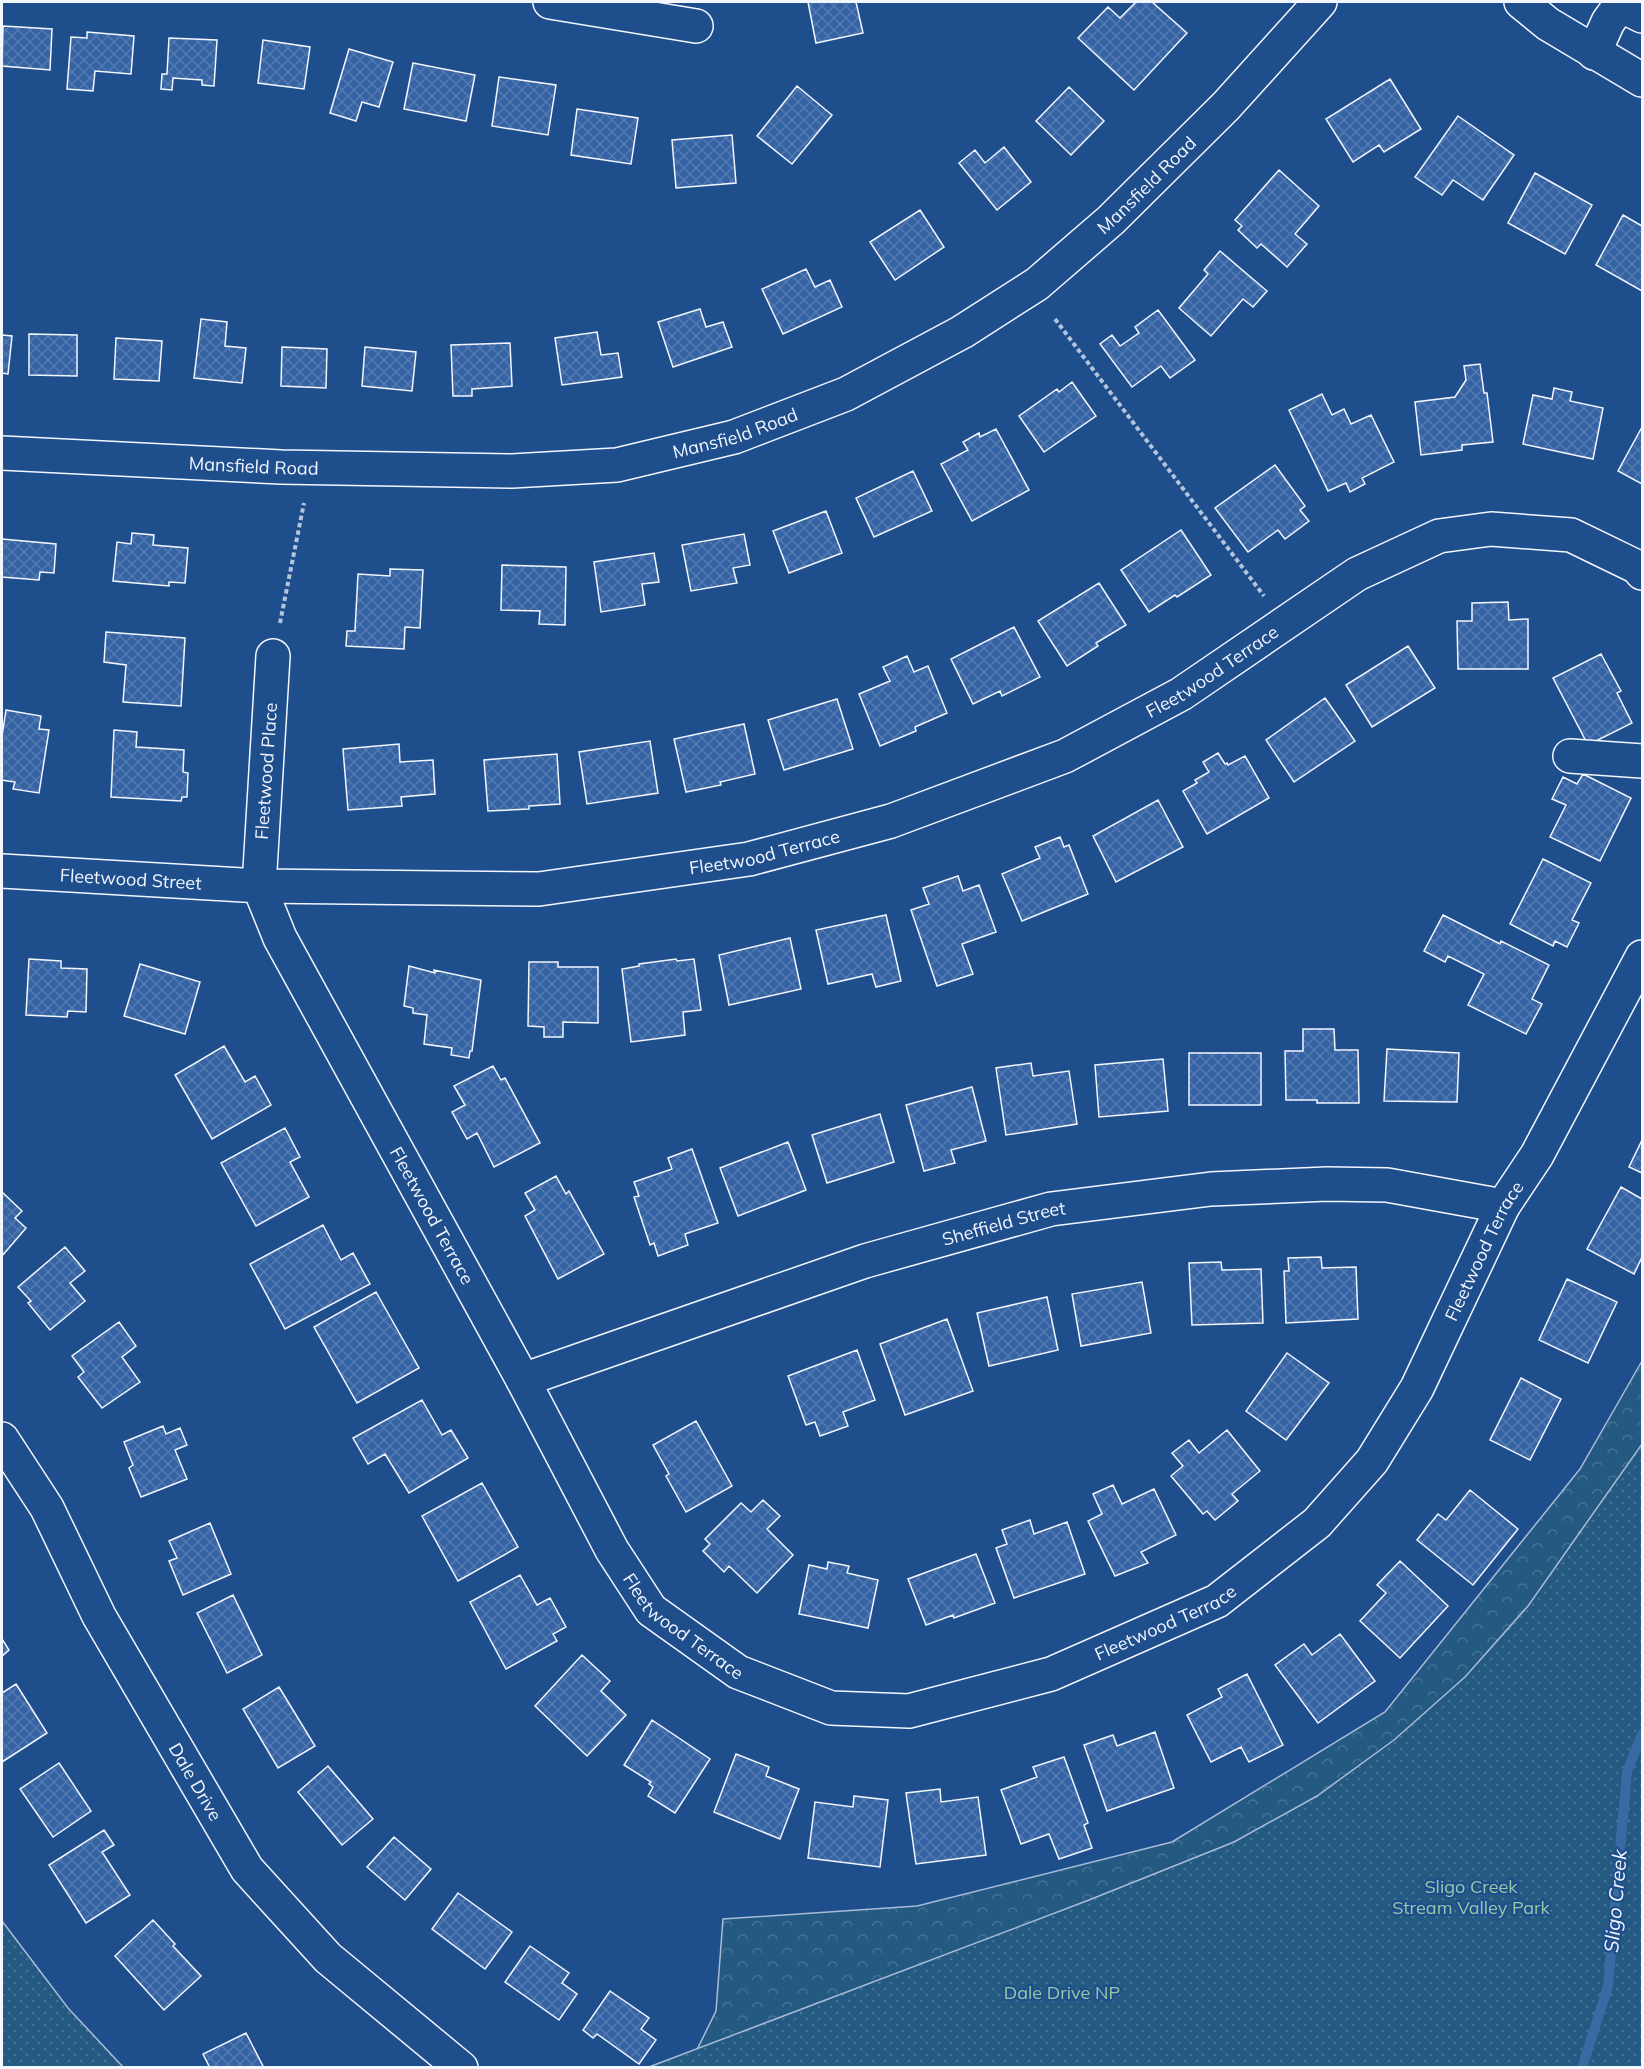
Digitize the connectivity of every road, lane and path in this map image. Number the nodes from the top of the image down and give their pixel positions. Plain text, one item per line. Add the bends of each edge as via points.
1 (550, 2) edge
2 (1320, 2) edge
3 (1521, 2) edge
4 (1642, 16) edge
5 (696, 26) dead end
6 (1594, 53) junction
7 (1642, 80) edge
8 (1055, 319) dead end
9 (2, 453) edge
10 (312, 467) junction
11 (1642, 573) edge
12 (1284, 623) junction
13 (273, 656) joint
14 (1570, 756) dead end
15 (1642, 761) edge
16 (2, 871) edge
17 (259, 886) junction
18 (1642, 957) edge
19 (1503, 1206) junction
20 (523, 1380) junction
21 (2, 1439) edge
22 (461, 2067) edge

1 - 5 street
2 - 10 street, Mansfield Road via 1226,106 1112,220 1037,284 962,332 846,394 734,437 617,465 512,471
3 - 6 street
4 - 6 street via 1620,5
6 - 7 street
8 - 12 path
9 - 10 street, Mansfield Road
10 - 13 path
11 - 12 street, Fleetwood Terrace via 1571,535 1491,529 1438,537 1357,574
12 - 17 street, Fleetwood Terrace via 1181,694 1065,756 891,821 749,859 539,889
13 - 17 street, Fleetwood Place
14 - 15 street
16 - 17 street, Fleetwood Street
17 - 20 street, Fleetwood Terrace via 280,938
18 - 19 street, Fleetwood Terrace via 1537,1155
19 - 20 street, Sheffield Street via 1387,1185 1327,1184 1211,1189 1051,1209 865,1261
19 - 20 street, Fleetwood Terrace via 1418,1388 1372,1461 1317,1523 1217,1601 1051,1674 909,1711 831,1708 758,1680 738,1672 651,1610 612,1550
21 - 22 street, Dale Drive via 47,1508 99,1616 247,1869 328,1958

